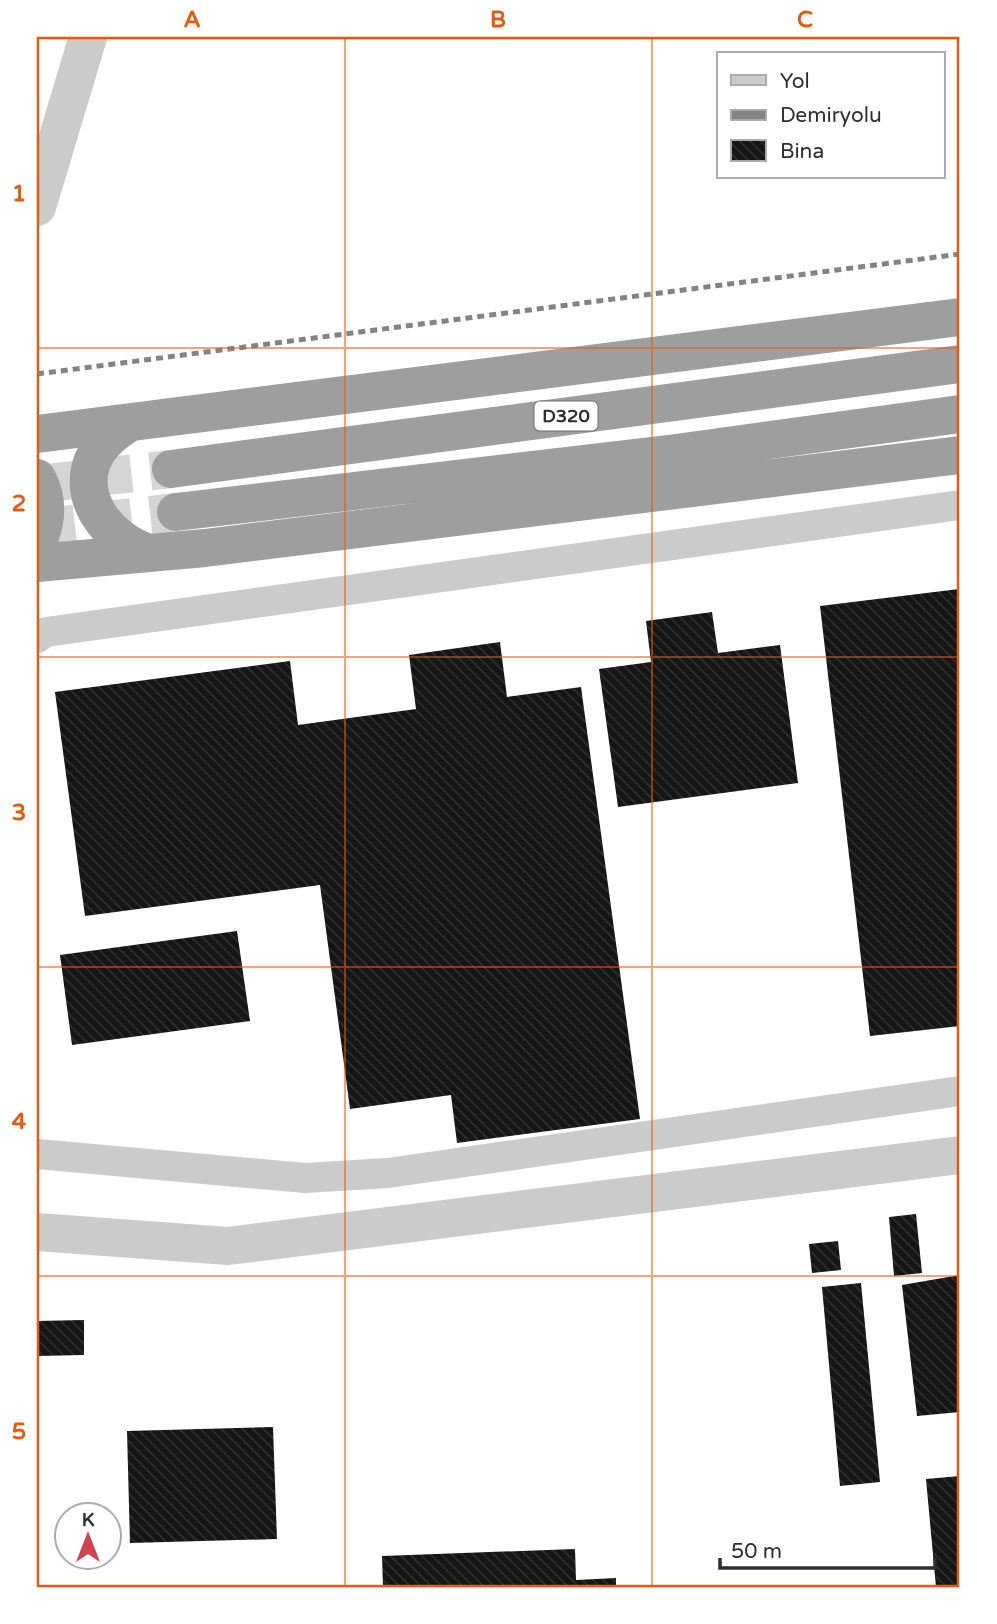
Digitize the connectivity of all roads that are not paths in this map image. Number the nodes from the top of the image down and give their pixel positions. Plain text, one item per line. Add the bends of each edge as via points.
1 (88, 37) edge
2 (37, 207) edge
3 (960, 317) edge
4 (960, 364) edge
5 (960, 414) edge
6 (129, 422) junction
7 (37, 434) edge
8 (960, 455) edge
9 (171, 469) tunnel mouth
10 (37, 478) edge
11 (960, 505) edge
12 (176, 512) tunnel mouth
13 (37, 544) edge
14 (149, 553) junction
15 (37, 563) edge
16 (37, 638) edge
17 (960, 1091) edge
18 (37, 1154) edge
19 (960, 1154) edge
20 (37, 1232) edge

1 - 2 street
3 - 6 highway
4 - 9 highway, D320
5 - 12 highway
6 - 7 highway
6 - 14 highway via 97,452 88,488 110,530 137,550
8 - 14 highway
10 - 13 highway via 46,508
11 - 16 street via 46,632
14 - 15 highway
17 - 18 street via 388,1173 304,1178
19 - 20 street via 228,1247

